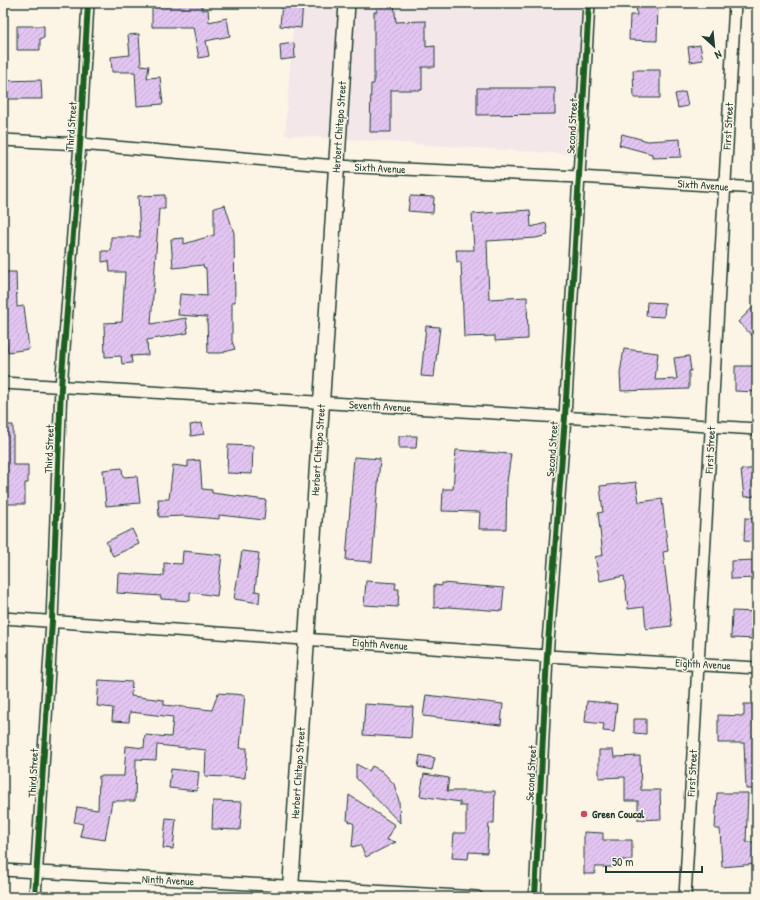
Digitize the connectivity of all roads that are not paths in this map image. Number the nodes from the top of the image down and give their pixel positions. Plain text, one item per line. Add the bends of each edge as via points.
1 (88, 3) edge
2 (347, 3) edge
3 (589, 3) edge
4 (735, 3) edge
5 (3, 140) edge
6 (80, 144) junction
7 (336, 166) junction
8 (579, 177) junction
9 (725, 186) junction
10 (757, 188) edge
11 (3, 383) edge
12 (61, 387) junction
13 (321, 403) junction
14 (565, 417) junction
15 (712, 426) junction
16 (757, 429) edge
17 (3, 618) edge
18 (52, 621) junction
19 (307, 639) junction
20 (547, 656) junction
21 (698, 664) junction
22 (757, 668) edge
23 (3, 870) edge
24 (37, 872) junction
25 (290, 892) edge
26 (35, 897) edge
27 (477, 897) edge
28 (535, 897) edge
29 (685, 897) edge

1 - 6 street, Third Street
2 - 7 main road, Herbert Chitepo Street
3 - 8 street, Second Street
4 - 9 street, First Street
5 - 6 street, Sixth Avenue
6 - 7 street, Sixth Avenue
6 - 12 street, Third Street
7 - 8 street, Sixth Avenue
7 - 13 main road, Herbert Chitepo Street
8 - 9 street, Sixth Avenue
8 - 14 street, Second Street
9 - 10 street, Sixth Avenue
9 - 15 street, First Street
11 - 12 street, Seventh Avenue
12 - 13 street, Seventh Avenue
12 - 18 street, Third Street
13 - 14 street, Seventh Avenue
13 - 19 main road, Herbert Chitepo Street
14 - 15 street, Seventh Avenue
14 - 20 street, Second Street
15 - 16 street, Seventh Avenue
15 - 21 street, First Street
17 - 18 street, Eighth Avenue
18 - 19 street, Eighth Avenue
18 - 24 street, Third Street
19 - 20 street, Eighth Avenue
19 - 25 main road, Herbert Chitepo Street
20 - 21 street, Eighth Avenue
20 - 28 street, Second Street
21 - 22 street, Eighth Avenue
21 - 29 street, First Street
23 - 24 street, Ninth Avenue
24 - 25 street, Ninth Avenue
24 - 26 street, Third Street
25 - 27 street, Ninth Avenue

